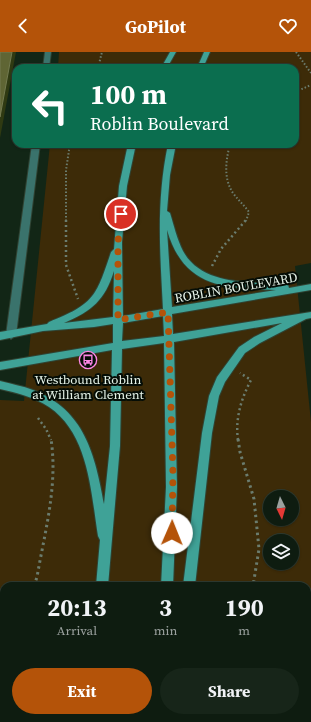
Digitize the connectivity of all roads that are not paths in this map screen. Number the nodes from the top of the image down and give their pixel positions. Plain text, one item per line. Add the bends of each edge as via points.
1 (48, 52) edge
2 (172, 52) edge
3 (208, 52) edge
4 (46, 64) edge
5 (166, 64) edge
6 (202, 64) edge
7 (35, 148) edge
8 (131, 148) edge
9 (171, 148) edge
10 (164, 208) junction
11 (118, 242) junction
12 (311, 287) edge
13 (300, 288) junction
14 (168, 312) junction
15 (307, 316) edge
16 (118, 320) junction
17 (43, 328) junction
18 (11, 335) junction
19 (0, 336) edge
20 (169, 339) junction
21 (117, 346) junction
22 (0, 366) edge
23 (0, 385) edge
24 (106, 548) junction
25 (102, 582) edge
26 (167, 582) edge
27 (189, 582) edge

1 - 4 street
2 - 5 main road
3 - 6 main road
7 - 18 street
8 - 11 main road via 123,186
9 - 10 main road
10 - 13 main road via 182,257 195,271 229,284
10 - 14 main road via 162,228
11 - 16 main road
11 - 17 main road via 102,290 87,307
12 - 13 main road, ROBLIN BOULEVARD
13 - 14 main road, ROBLIN BOULEVARD
14 - 16 main road, ROBLIN BOULEVARD
14 - 20 main road
15 - 20 main road
15 - 27 main road via 242,350 221,380 214,396 207,433
16 - 17 main road, ROBLIN BOULEVARD
16 - 21 main road
17 - 18 main road, ROBLIN BOULEVARD
18 - 19 main road, ROBLIN BOULEVARD
20 - 21 main road
20 - 26 main road via 173,474 172,533
21 - 22 main road
21 - 24 main road via 115,446
23 - 24 main road via 32,393 53,403 67,415 79,432 86,451
24 - 25 main road

